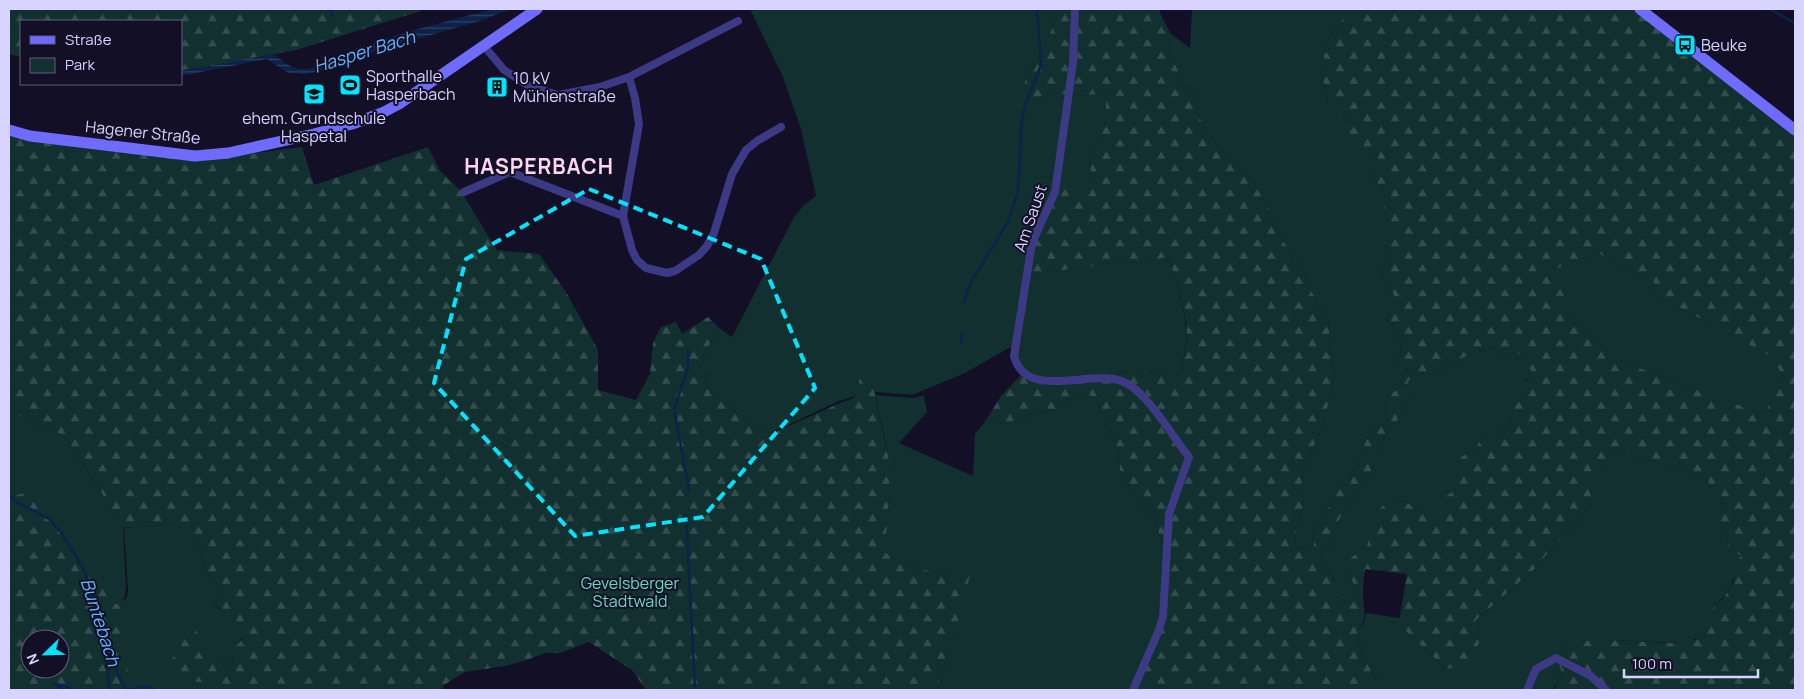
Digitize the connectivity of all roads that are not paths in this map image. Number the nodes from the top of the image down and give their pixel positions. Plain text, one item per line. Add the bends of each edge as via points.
1 (536, 9) edge
2 (1075, 9) edge
3 (1640, 9) edge
4 (738, 21) dead end
5 (484, 46) junction
6 (628, 77) junction
7 (781, 127) dead end
8 (9, 130) edge
9 (1795, 130) edge
10 (464, 192) dead end
11 (623, 216) junction
12 (1133, 690) edge
13 (1528, 690) edge
14 (1606, 690) edge

1 - 5 main road, Hagener Straße
2 - 12 street, Am Saust via 1073,63 1055,192 1032,243 1014,356 1022,373 1040,380 1106,378 1124,382 1141,394 1189,457 1169,514 1163,616
3 - 9 main road
4 - 6 street
5 - 6 street via 504,70 529,86 558,95 600,88
5 - 8 main road, Hagener Straße via 382,113 314,134 228,153 196,156 30,136
6 - 11 street via 639,124
7 - 11 street via 746,150 732,174 707,246 675,271 667,273 646,268 637,260
10 - 11 street via 510,172
13 - 14 street via 1536,669 1556,658 1590,676

